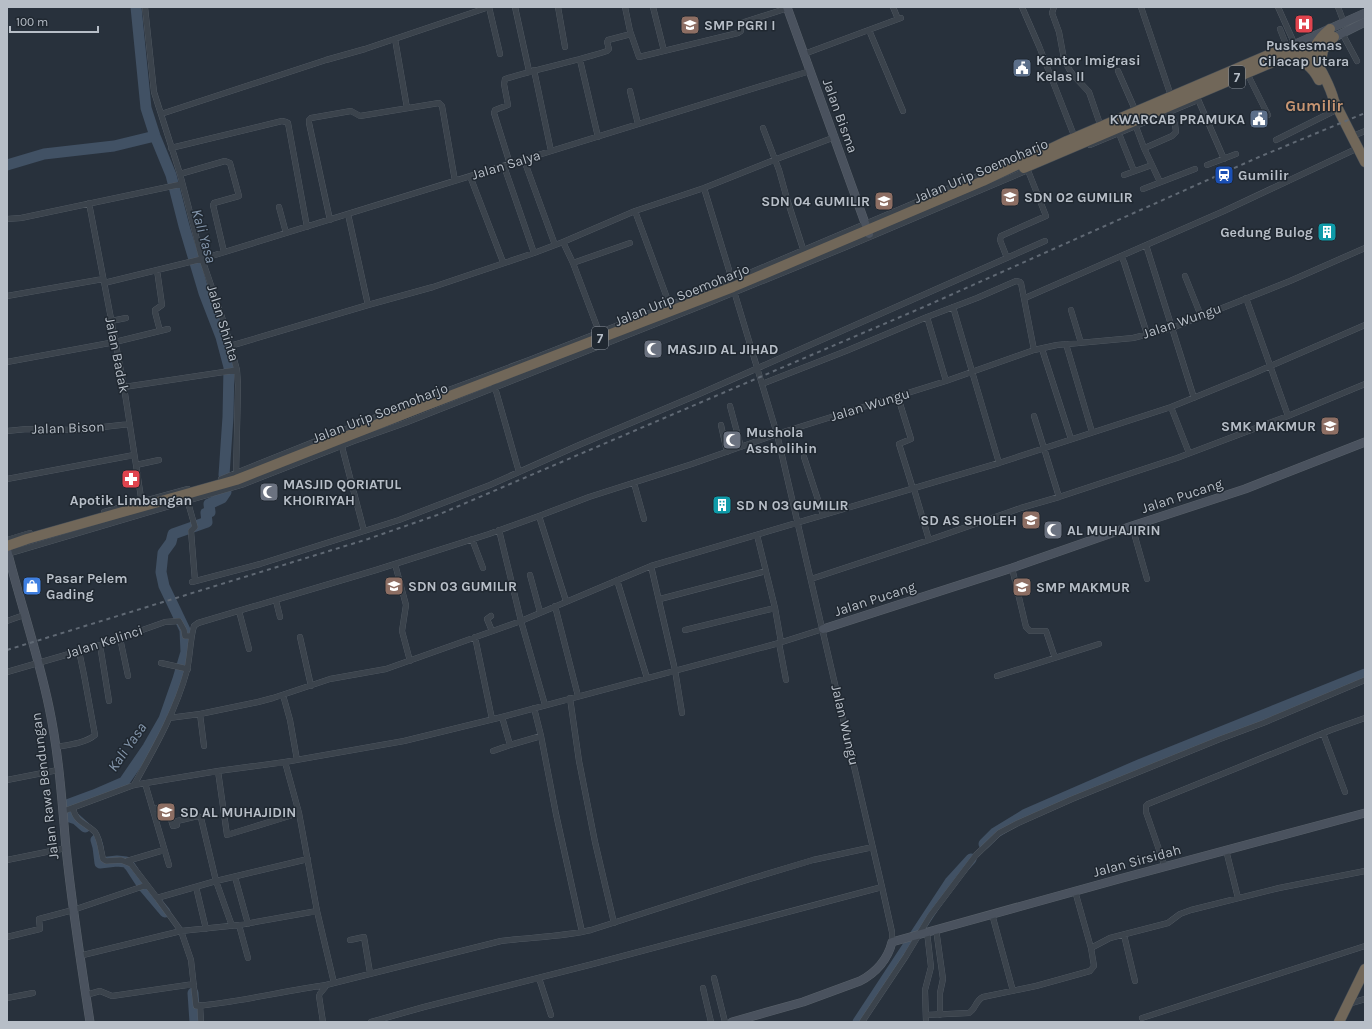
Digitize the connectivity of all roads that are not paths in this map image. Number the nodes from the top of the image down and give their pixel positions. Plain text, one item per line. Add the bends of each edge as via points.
1 (145, 7) edge
2 (489, 7) edge
3 (516, 7) edge
4 (558, 7) edge
5 (625, 7) edge
6 (653, 7) edge
7 (893, 7) edge
8 (1022, 7) edge
9 (1054, 7) edge
10 (1141, 7) edge
11 (1278, 7) edge
12 (1338, 7) edge
13 (788, 8) edge
14 (1365, 13) edge
15 (1344, 22) junction
16 (1365, 22) edge
17 (1280, 29) dead end
18 (869, 30) junction
19 (1335, 33) junction
20 (631, 34) junction
21 (395, 39) junction
22 (565, 47) dead end
23 (1290, 50) junction
24 (664, 51) junction
25 (1310, 52) junction
26 (1273, 53) junction
27 (500, 54) dead end
28 (804, 54) junction
29 (580, 60) junction
30 (1358, 61) dead end
31 (1318, 70) junction
32 (532, 71) junction
33 (810, 71) junction
34 (1118, 71) dead end
35 (1247, 73) junction
36 (630, 91) dead end
37 (1197, 98) junction
38 (1171, 103) junction
39 (1336, 105) junction
40 (407, 108) junction
41 (903, 111) dead end
42 (161, 114) junction
43 (1268, 116) dead end
44 (1135, 118) junction
45 (638, 124) junction
46 (1101, 126) junction
47 (762, 128) dead end
48 (1118, 131) junction
49 (1365, 131) edge
50 (1353, 136) junction
51 (598, 137) junction
52 (834, 137) junction
53 (1075, 137) junction
54 (1276, 140) dead end
55 (171, 148) junction
56 (1144, 148) junction
57 (1358, 148) junction
58 (551, 151) junction
59 (1236, 154) dead end
60 (1224, 158) junction
61 (524, 160) junction
62 (774, 160) junction
63 (1365, 162) edge
64 (507, 165) junction
65 (1152, 165) junction
66 (1207, 165) dead end
67 (1027, 169) junction
68 (1195, 169) dead end
69 (1134, 171) junction
70 (180, 174) junction
71 (1124, 175) dead end
72 (470, 176) junction
73 (455, 181) junction
74 (1160, 182) junction
75 (182, 185) junction
76 (704, 188) junction
77 (1143, 189) dead end
78 (89, 203) junction
79 (279, 207) dead end
80 (635, 210) junction
81 (348, 214) junction
82 (7, 219) edge
83 (330, 220) junction
84 (307, 227) junction
85 (868, 229) junction
86 (286, 233) junction
87 (1045, 240) dead end
88 (563, 242) junction
89 (630, 243) dead end
90 (1146, 245) junction
91 (555, 246) junction
92 (1365, 248) edge
93 (224, 252) junction
94 (534, 253) junction
95 (804, 253) junction
96 (1121, 256) junction
97 (1006, 258) junction
98 (200, 259) junction
99 (503, 262) junction
100 (573, 263) junction
101 (157, 270) junction
102 (1185, 276) dead end
103 (104, 281) junction
104 (734, 288) junction
105 (7, 296) edge
106 (1025, 298) junction
107 (1246, 298) junction
108 (368, 305) junction
109 (953, 307) junction
110 (670, 308) junction
111 (1071, 310) dead end
112 (1201, 316) junction
113 (927, 317) junction
114 (126, 318) dead end
115 (110, 321) junction
116 (1365, 324) edge
117 (1172, 328) junction
118 (168, 329) dead end
119 (160, 331) junction
120 (1147, 334) junction
121 (599, 335) junction
122 (115, 342) junction
123 (1081, 343) junction
124 (1066, 344) junction
125 (230, 346) junction
126 (1042, 349) junction
127 (1034, 350) junction
128 (7, 362) edge
129 (1271, 365) junction
130 (756, 368) junction
131 (232, 371) junction
132 (973, 372) junction
133 (946, 381) junction
134 (762, 384) junction
135 (1365, 384) edge
136 (494, 386) junction
137 (124, 388) junction
138 (898, 397) junction
139 (1194, 398) junction
140 (730, 406) dead end
141 (1171, 407) junction
142 (1034, 416) dead end
143 (1288, 416) junction
144 (130, 424) junction
145 (721, 425) dead end
146 (7, 431) edge
147 (1092, 432) junction
148 (778, 434) junction
149 (356, 435) junction
150 (1071, 439) junction
151 (1365, 442) edge
152 (341, 444) junction
153 (741, 447) junction
154 (1044, 449) junction
155 (727, 452) junction
156 (1190, 453) junction
157 (134, 455) junction
158 (804, 457) dead end
159 (159, 460) dead end
160 (999, 463) junction
161 (136, 465) junction
162 (518, 472) junction
163 (236, 477) junction
164 (7, 478) edge
165 (634, 483) junction
166 (913, 489) junction
167 (1059, 497) junction
168 (188, 500) junction
169 (142, 504) junction
170 (823, 515) junction
171 (539, 516) junction
172 (644, 519) dead end
173 (798, 523) junction
174 (1132, 526) junction
175 (499, 530) junction
176 (364, 531) junction
177 (757, 535) junction
178 (472, 539) junction
179 (7, 540) edge
180 (929, 540) junction
181 (7, 551) edge
182 (395, 564) junction
183 (651, 566) junction
184 (483, 568) dead end
185 (1012, 568) junction
186 (766, 571) junction
187 (530, 575) dead end
188 (1147, 578) dead end
189 (811, 579) junction
190 (617, 580) junction
191 (660, 599) junction
192 (276, 601) junction
193 (566, 601) junction
194 (555, 606) junction
195 (775, 608) junction
196 (239, 612) junction
197 (540, 612) junction
198 (24, 615) junction
199 (491, 616) dead end
200 (280, 617) dead end
201 (7, 621) edge
202 (521, 621) junction
203 (823, 629) junction
204 (685, 630) dead end
205 (492, 631) junction
206 (189, 636) junction
207 (300, 637) dead end
208 (475, 637) junction
209 (120, 638) junction
210 (780, 643) junction
211 (1099, 644) dead end
212 (100, 645) junction
213 (249, 649) dead end
214 (79, 650) junction
215 (1055, 658) junction
216 (410, 661) junction
217 (161, 662) dead end
218 (38, 664) junction
219 (186, 668) junction
220 (675, 670) junction
221 (7, 672) edge
222 (128, 676) dead end
223 (997, 676) dead end
224 (647, 678) junction
225 (786, 680) dead end
226 (1365, 680) edge
227 (311, 686) junction
228 (578, 696) junction
229 (284, 697) junction
230 (570, 698) junction
231 (109, 701) dead end
232 (545, 705) junction
233 (534, 708) junction
234 (682, 713) dead end
235 (200, 714) junction
236 (502, 716) junction
237 (169, 718) junction
238 (1365, 718) edge
239 (492, 719) junction
240 (1323, 733) junction
241 (542, 736) junction
242 (510, 744) junction
243 (204, 746) dead end
244 (56, 747) junction
245 (493, 751) dead end
246 (297, 760) junction
247 (285, 762) junction
248 (58, 770) junction
249 (218, 771) junction
250 (7, 780) edge
251 (145, 783) junction
252 (134, 785) junction
253 (1345, 792) dead end
254 (69, 809) junction
255 (152, 809) junction
256 (300, 813) junction
257 (1365, 813) edge
258 (873, 847) junction
259 (66, 848) junction
260 (164, 850) junction
261 (1226, 850) junction
262 (308, 859) junction
263 (7, 860) edge
264 (127, 861) junction
265 (169, 865) dead end
266 (1165, 867) junction
267 (1365, 871) edge
268 (235, 877) junction
269 (216, 881) junction
270 (144, 886) junction
271 (196, 887) junction
272 (882, 887) junction
273 (1075, 891) junction
274 (157, 898) junction
275 (1238, 898) junction
276 (73, 910) junction
277 (317, 911) junction
278 (992, 914) junction
279 (614, 923) junction
280 (248, 924) junction
281 (239, 925) junction
282 (232, 926) junction
283 (206, 929) junction
284 (936, 930) junction
285 (178, 932) junction
286 (582, 932) junction
287 (927, 932) junction
288 (917, 935) junction
289 (1124, 935) junction
290 (7, 937) edge
291 (350, 940) dead end
292 (892, 942) junction
293 (1365, 946) edge
294 (1091, 948) junction
295 (79, 956) junction
296 (248, 958) dead end
297 (1365, 969) edge
298 (370, 974) junction
299 (540, 978) junction
300 (714, 978) dead end
301 (1136, 981) dead end
302 (334, 983) junction
303 (192, 984) junction
304 (326, 985) junction
305 (703, 988) dead end
306 (1013, 991) junction
307 (33, 992) dead end
308 (86, 995) junction
309 (7, 998) edge
310 (1365, 999) edge
311 (1348, 1004) junction
312 (200, 1005) junction
313 (551, 1015) dead end
314 (926, 1015) junction
315 (940, 1015) junction
316 (1142, 1018) dead end
317 (389, 1020) edge
318 (90, 1022) edge
319 (201, 1022) edge
320 (323, 1022) edge
321 (371, 1022) edge
322 (711, 1022) edge
323 (726, 1022) edge
324 (732, 1022) edge
325 (862, 1022) edge
326 (926, 1022) edge
327 (1339, 1022) edge

1 - 42 street, Jalan Shinta via 154,92
2 - 21 street
2 - 27 street
3 - 32 street
4 - 22 street
5 - 20 street
6 - 24 street
7 - 18 street via 900,18
8 - 53 street
9 - 46 street via 1052,13 1064,59 1074,76 1089,92
10 - 38 street
11 - 23 street
12 - 15 street
13 - 24 street via 741,23 739,33
13 - 28 street, Jalan Bisma
14 - 15 street
15 - 19 street
16 - 19 street
17 - 23 street
18 - 28 street
18 - 41 street
19 - 23 street
19 - 25 highway via 1322,36
19 - 30 street
19 - 31 highway via 1323,50
20 - 24 street via 638,57
20 - 29 street via 608,39 608,50
21 - 40 street
21 - 42 street
23 - 25 street
23 - 26 street
23 - 31 highway
23 - 35 highway, Jalan Urip Soemoharjo / 7
25 - 26 highway, 7 via 1287,50
25 - 31 highway
26 - 38 highway, Jalan Urip Soemoharjo / 7
28 - 33 street, Jalan Bisma
29 - 32 street
29 - 51 street
31 - 39 highway
32 - 58 street
32 - 64 street via 505,78 508,105 494,111
33 - 45 street, Jalan Salya
33 - 52 street, Jalan Bisma
34 - 44 street
35 - 37 highway, Jalan Urip Soemoharjo / 7
35 - 43 street
36 - 45 street
37 - 38 highway, Jalan Urip Soemoharjo / 7
37 - 60 street
38 - 44 highway, Jalan Urip Soemoharjo / 7
38 - 44 street
38 - 56 street via 1176,132
39 - 50 highway
39 - 54 street
40 - 73 street via 440,104
40 - 83 street via 360,116 351,111 310,118
42 - 55 street, Jalan Shinta
44 - 46 highway, Jalan Urip Soemoharjo / 7
44 - 48 highway, Jalan Urip Soemoharjo / 7
44 - 56 street
45 - 51 street, Jalan Salya
46 - 53 highway, Jalan Urip Soemoharjo / 7
47 - 62 street
48 - 67 highway, Jalan Urip Soemoharjo / 7
48 - 69 street
49 - 50 street
50 - 57 highway
51 - 58 street, Jalan Salya
52 - 62 street
52 - 85 street, Jalan Bisma
53 - 85 highway, Jalan Urip Soemoharjo / 7 via 983,181
55 - 70 street, Jalan Shinta
55 - 84 street via 286,122
56 - 65 street
57 - 63 highway
57 - 90 street
58 - 61 street, Jalan Salya
59 - 60 street
60 - 66 street
61 - 64 street, Jalan Salya
61 - 91 street
62 - 76 street
62 - 95 street
64 - 72 street, Jalan Salya
64 - 94 street
65 - 69 street
65 - 74 street
67 - 85 highway, Jalan Urip Soemoharjo / 7
67 - 97 street via 1046,216 1001,236
67 - 104 street via 846,247
68 - 74 street
69 - 71 street
70 - 75 street, Jalan Shinta
70 - 93 street via 225,161 230,163 238,196 214,203 213,206
72 - 73 street, Jalan Salya
72 - 99 street
73 - 81 street, Jalan Salya
74 - 77 street
75 - 78 street
75 - 98 street, Jalan Shinta
76 - 80 street
76 - 104 street
78 - 82 street
78 - 103 street, Jalan Badak
79 - 86 street
80 - 88 street
80 - 110 street
81 - 83 street, Jalan Salya
81 - 108 street
83 - 84 street, Jalan Salya
84 - 86 street, Jalan Salya
85 - 95 highway, Jalan Urip Soemoharjo / 7
85 - 104 highway, Jalan Urip Soemoharjo / 7
86 - 93 street, Jalan Salya
87 - 97 street
88 - 91 street
88 - 100 street
89 - 100 street
90 - 96 street
90 - 117 street
91 - 94 street
92 - 107 street, Jalan Wungu
93 - 98 street, Jalan Salya
94 - 99 street
95 - 104 highway, Jalan Urip Soemoharjo / 7
96 - 106 street
96 - 120 street
97 - 130 street
98 - 101 street, Jalan Salya
98 - 125 street, Jalan Shinta
99 - 108 street via 433,287
100 - 121 street
101 - 103 street, Jalan Salya
101 - 119 street via 162,305 155,312
102 - 112 street
103 - 105 street, Jalan Salya
103 - 115 street, Jalan Badak
104 - 110 highway, Jalan Urip Soemoharjo / 7
104 - 130 street
104 - 136 highway, Jalan Urip Soemoharjo / 7
106 - 109 street via 1021,283 1016,281
106 - 127 street
107 - 112 street, Jalan Wungu
107 - 129 street
108 - 125 street
109 - 113 street
109 - 132 street
110 - 121 highway, Jalan Urip Soemoharjo / 7
111 - 123 street
112 - 117 street, Jalan Wungu
113 - 133 street
113 - 134 street
114 - 115 street
115 - 122 street, Jalan Badak
116 - 129 street
117 - 120 street, Jalan Wungu
117 - 139 street
118 - 119 street
119 - 122 street
120 - 123 street, Jalan Wungu via 1133,338
121 - 149 highway, Jalan Urip Soemoharjo / 7
121 - 163 street via 326,436
122 - 128 street
122 - 137 street, Jalan Badak
123 - 124 street, Jalan Wungu
124 - 126 street, Jalan Wungu
124 - 147 street
125 - 131 street, Jalan Shinta
126 - 127 street, Jalan Wungu
126 - 150 street
127 - 132 street, Jalan Wungu
129 - 139 street
129 - 143 street
130 - 134 street
130 - 162 street
131 - 137 street
131 - 163 street, Jalan Shinta via 238,385
132 - 133 street, Jalan Wungu
132 - 160 street
133 - 138 street, Jalan Wungu
134 - 148 street
135 - 143 street
136 - 149 highway, Jalan Urip Soemoharjo / 7
136 - 152 street via 405,423
136 - 162 street
137 - 144 street, Jalan Badak
138 - 148 street, Jalan Wungu
138 - 166 street via 911,438 899,444
139 - 141 street
140 - 153 street
141 - 147 street
141 - 156 street
142 - 154 street
143 - 156 street
144 - 146 street, Jalan Bison via 76,430
144 - 157 street, Jalan Badak
145 - 155 street
147 - 150 street
148 - 153 street
148 - 173 street, Jalan Wungu
149 - 152 highway, Jalan Urip Soemoharjo / 7
149 - 163 highway, Jalan Urip Soemoharjo / 7
150 - 154 street
151 - 174 street, Jalan Pucang via 1245,489
152 - 168 highway, Jalan Urip Soemoharjo / 7
152 - 176 street
153 - 155 street
154 - 160 street
154 - 167 street
155 - 165 street
156 - 167 street
157 - 161 street, Jalan Badak
157 - 164 street
158 - 170 street
159 - 161 street
160 - 166 street
161 - 169 street, Jalan Badak
162 - 176 street via 399,520
163 - 169 highway, Jalan Urip Soemoharjo / 7
165 - 171 street
165 - 172 street
166 - 170 street
166 - 180 street
167 - 180 street
168 - 176 street via 195,526 191,531 194,582
168 - 181 highway, Jalan Urip Soemoharjo / 7 via 30,542
169 - 179 street
169 - 181 highway, Jalan Urip Soemoharjo / 7 via 27,539
170 - 173 street
171 - 175 street
171 - 193 street
173 - 177 street
173 - 189 street, Jalan Wungu
174 - 185 street, Jalan Pucang
174 - 188 street
175 - 178 street
175 - 202 street
177 - 183 street
177 - 186 street
178 - 182 street
178 - 184 street
180 - 189 street
181 - 198 street, Jalan Rawa Bendungan
182 - 192 street
182 - 216 street via 406,605 402,631
183 - 190 street
183 - 191 street
185 - 203 street, Jalan Pucang
185 - 215 street via 1026,627 1030,631 1046,631
186 - 191 street
186 - 195 street
187 - 197 street
189 - 203 street, Jalan Wungu
190 - 193 street
190 - 224 street
191 - 220 street
192 - 196 street
192 - 200 street
193 - 194 street
194 - 197 street
194 - 228 street
195 - 204 street
195 - 210 street
196 - 206 street via 198,623
196 - 213 street
197 - 202 street
198 - 201 street
198 - 218 street, Jalan Rawa Bendungan
199 - 205 street via 487,620
202 - 205 street
202 - 232 street
203 - 210 street
203 - 258 street, Jalan Wungu
205 - 208 street
206 - 209 street, Jalan Kelinci via 177,620
206 - 219 street
207 - 227 street
208 - 216 street
208 - 239 street
209 - 212 street, Jalan Kelinci
209 - 222 street
210 - 220 street
210 - 225 street
211 - 215 street
212 - 214 street, Jalan Kelinci
212 - 231 street
214 - 218 street, Jalan Kelinci
214 - 244 street via 95,734 88,739
215 - 223 street
216 - 227 street
217 - 219 street
218 - 221 street, Jalan Kelinci
218 - 244 street, Jalan Rawa Bendungan via 50,708
219 - 237 street via 179,696
220 - 224 street
220 - 234 street
224 - 228 street
226 - 288 street via 1018,823 999,834 972,861
227 - 229 street
228 - 230 street
229 - 235 street
229 - 246 street
230 - 232 street
230 - 279 street via 579,761
232 - 233 street
233 - 236 street
233 - 241 street
235 - 237 street
235 - 243 street
236 - 239 street
236 - 242 street
237 - 252 street
238 - 240 street
239 - 246 street via 404,741
240 - 253 street
240 - 266 street via 1148,804 1146,812
241 - 242 street
241 - 286 street via 565,859
242 - 245 street
244 - 248 street, Jalan Rawa Bendungan
246 - 247 street
247 - 249 street
247 - 256 street
248 - 250 street
248 - 254 street, Jalan Rawa Bendungan
249 - 251 street
249 - 256 street via 227,835
251 - 252 street
251 - 255 street
252 - 254 street
254 - 259 street, Jalan Rawa Bendungan
254 - 264 street via 96,833 104,861
255 - 260 street
255 - 269 street via 167,807 173,826 177,825 177,820 197,816 201,818
256 - 262 street
257 - 261 street, Jalan Sirsidah
258 - 272 street, Jalan Wungu
258 - 279 street via 813,860
259 - 263 street
259 - 276 street, Jalan Rawa Bendungan
260 - 264 street
260 - 265 street
261 - 266 street, Jalan Sirsidah
261 - 275 street
262 - 268 street
262 - 277 street
264 - 270 street via 136,869
266 - 273 street, Jalan Sirsidah
267 - 275 street
268 - 269 street
268 - 280 street
269 - 271 street
269 - 282 street
270 - 274 street
270 - 276 street
271 - 274 street
271 - 283 street
272 - 292 street, Jalan Wungu
272 - 299 street
273 - 278 street, Jalan Sirsidah
273 - 294 street
274 - 285 street
275 - 289 street via 1191,910 1168,923
276 - 290 street via 39,919 40,929
276 - 295 street, Jalan Rawa Bendungan
277 - 280 street
277 - 302 street
278 - 284 street, Jalan Sirsidah
278 - 306 street
279 - 286 street
280 - 281 street
281 - 282 street
281 - 296 street
282 - 283 street
283 - 285 street
284 - 287 street, Jalan Sirsidah
284 - 315 street via 943,979
285 - 295 street
285 - 303 street via 190,960
286 - 298 street via 501,942
287 - 288 street, Jalan Sirsidah
287 - 314 street via 931,970 925,987
288 - 292 street, Jalan Sirsidah
288 - 325 street
289 - 294 street via 1110,938
289 - 301 street
291 - 298 street via 364,937
292 - 324 street via 886,957 868,977 803,1002
293 - 316 street
294 - 306 street via 1094,966 1092,970
295 - 308 street, Jalan Rawa Bendungan
297 - 311 highway
298 - 302 street
299 - 313 street
299 - 317 street via 424,1006
300 - 323 street
302 - 304 street
303 - 308 street via 112,996 100,991
303 - 312 street via 196,1005
304 - 312 street
304 - 320 street via 319,996
305 - 322 street
306 - 315 street via 981,998 969,1013
307 - 309 street
308 - 318 street, Jalan Rawa Bendungan
310 - 311 street
311 - 327 highway
312 - 319 street
314 - 315 street
314 - 326 street
317 - 321 street

